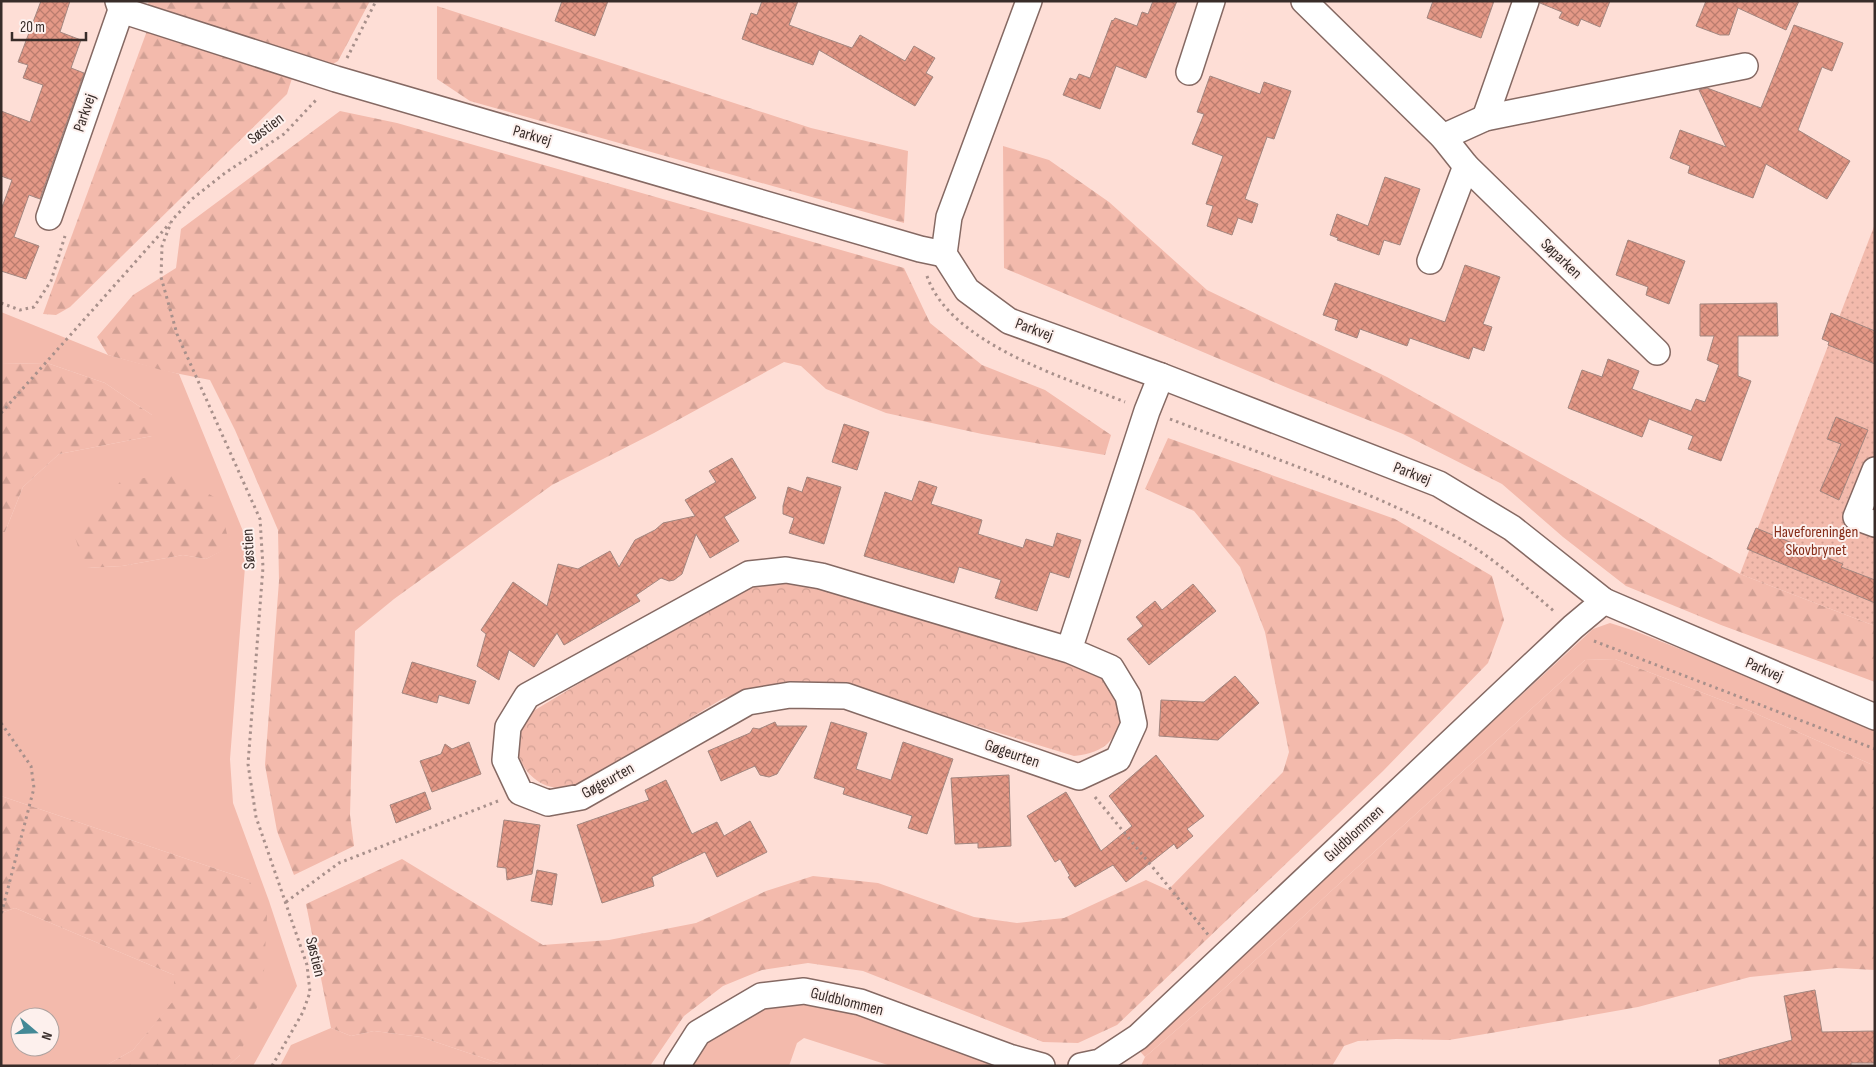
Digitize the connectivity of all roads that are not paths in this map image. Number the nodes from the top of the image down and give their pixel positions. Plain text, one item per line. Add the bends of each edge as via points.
1 (1030, 1) edge
2 (1212, 1) edge
3 (1304, 1) edge
4 (1526, 1) edge
5 (120, 6) edge
6 (1745, 66) dead end
7 (1189, 72) dead end
8 (1485, 118) junction
9 (1442, 137) junction
10 (1466, 166) junction
11 (49, 217) dead end
12 (944, 254) junction
13 (1430, 261) dead end
14 (1657, 352) dead end
15 (1161, 376) junction
16 (1875, 470) edge
17 (1875, 524) edge
18 (1604, 601) junction
19 (1069, 650) junction
20 (1875, 717) edge
21 (1007, 1061) edge
22 (1094, 1064) edge
23 (677, 1066) edge
24 (1042, 1066) edge

1 - 12 street via 949,217
2 - 7 street
3 - 9 street, Søparken
4 - 8 street
5 - 11 street, Parkvej
5 - 12 street, Parkvej via 336,79
6 - 8 street
8 - 9 street
9 - 10 street, Søparken
10 - 13 street
10 - 14 street, Søparken
12 - 15 street, Parkvej via 966,290 1009,321
15 - 18 street, Parkvej via 1439,484 1512,528
15 - 19 street
16 - 17 street via 1856,516
18 - 20 street, Parkvej
18 - 22 street, Guldblommen via 1138,1037
19 - 19 street, Gøgeurten via 821,576 786,570 749,574 527,696 508,727 505,760 520,792 548,804 581,797 748,702 790,695 846,696 1079,777 1118,759 1134,724 1128,696 1111,668
21 - 23 street, Guldblommen via 860,1002 804,991 761,996 698,1032
21 - 24 street, Guldblommen

